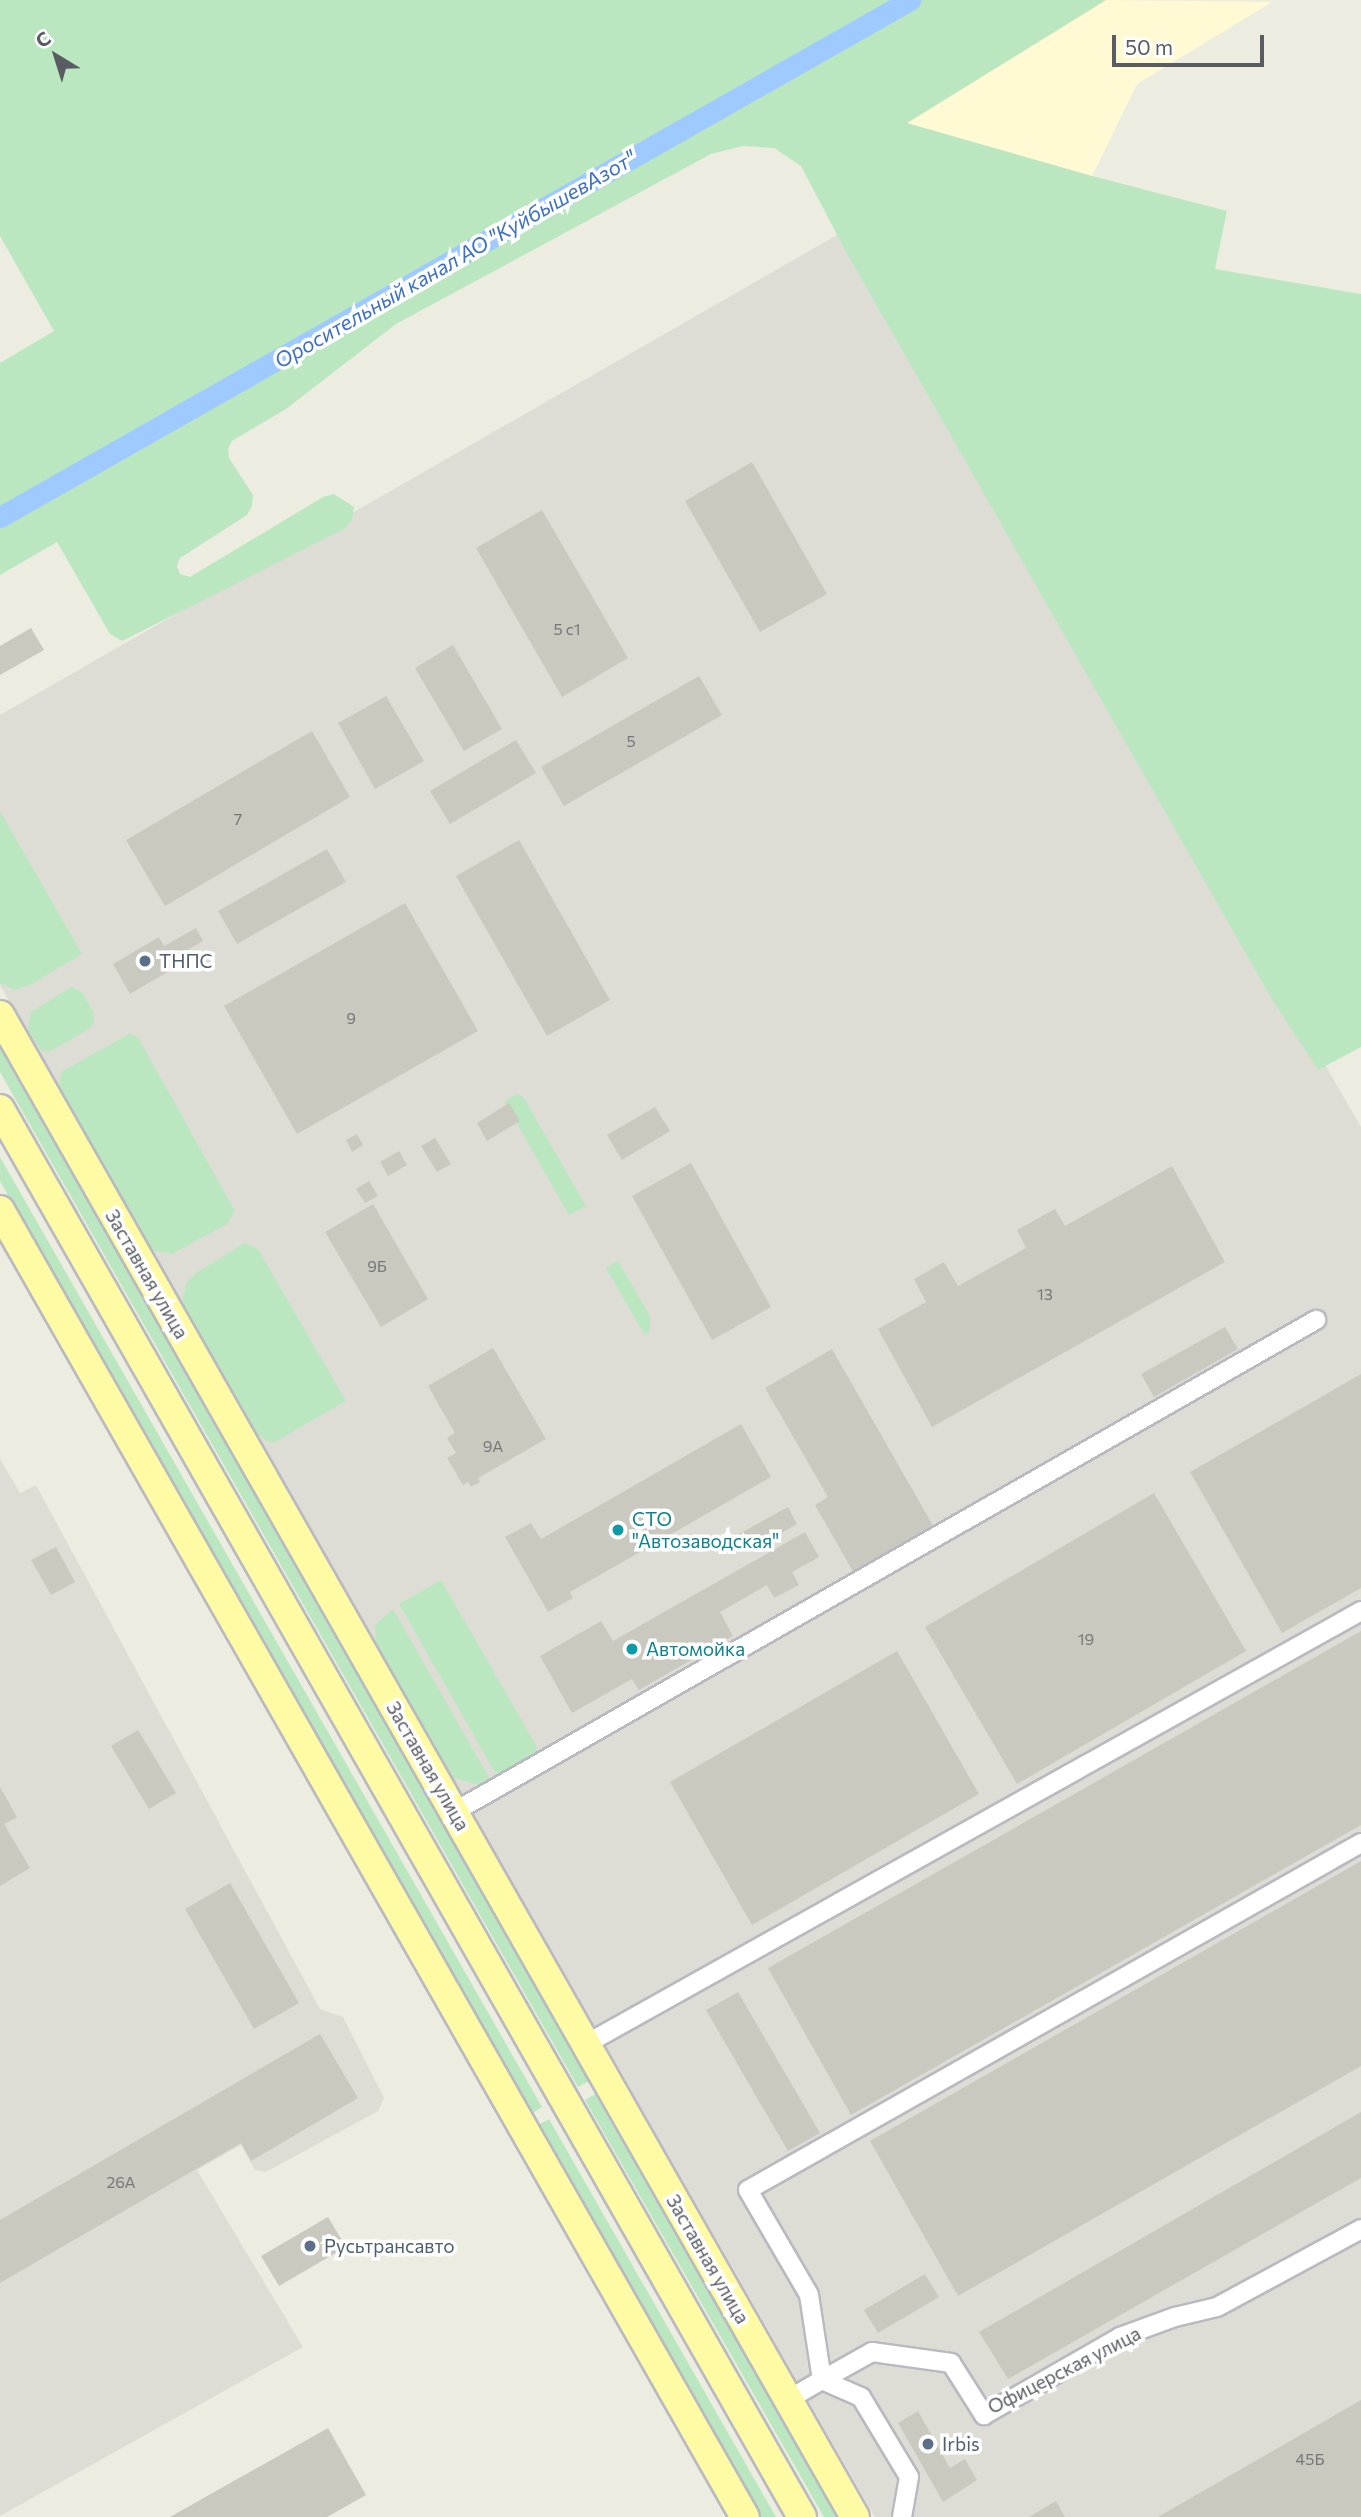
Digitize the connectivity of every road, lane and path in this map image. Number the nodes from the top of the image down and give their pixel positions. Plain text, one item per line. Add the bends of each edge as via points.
1 (0, 1015) edge
2 (0, 1109) edge
3 (0, 1210) edge
4 (1316, 1320) dead end
5 (1361, 1611) edge
6 (454, 1812) junction
7 (1361, 1843) edge
8 (586, 2044) junction
9 (1361, 2229) edge
10 (822, 2380) junction
11 (789, 2399) junction
12 (745, 2517) edge
13 (802, 2517) edge
14 (855, 2517) edge
15 (902, 2517) edge

1 - 6 main road, Заставная улица
2 - 13 main road
3 - 12 main road
4 - 6 street
5 - 8 street
6 - 8 main road, Заставная улица
7 - 10 street via 748,2190 809,2295
8 - 11 main road, Заставная улица
9 - 10 street, Офицерская улица via 1217,2307 1120,2337 984,2415 951,2363 872,2352
10 - 11 street
10 - 15 street via 861,2397 909,2477
11 - 14 main road, Заставная улица

